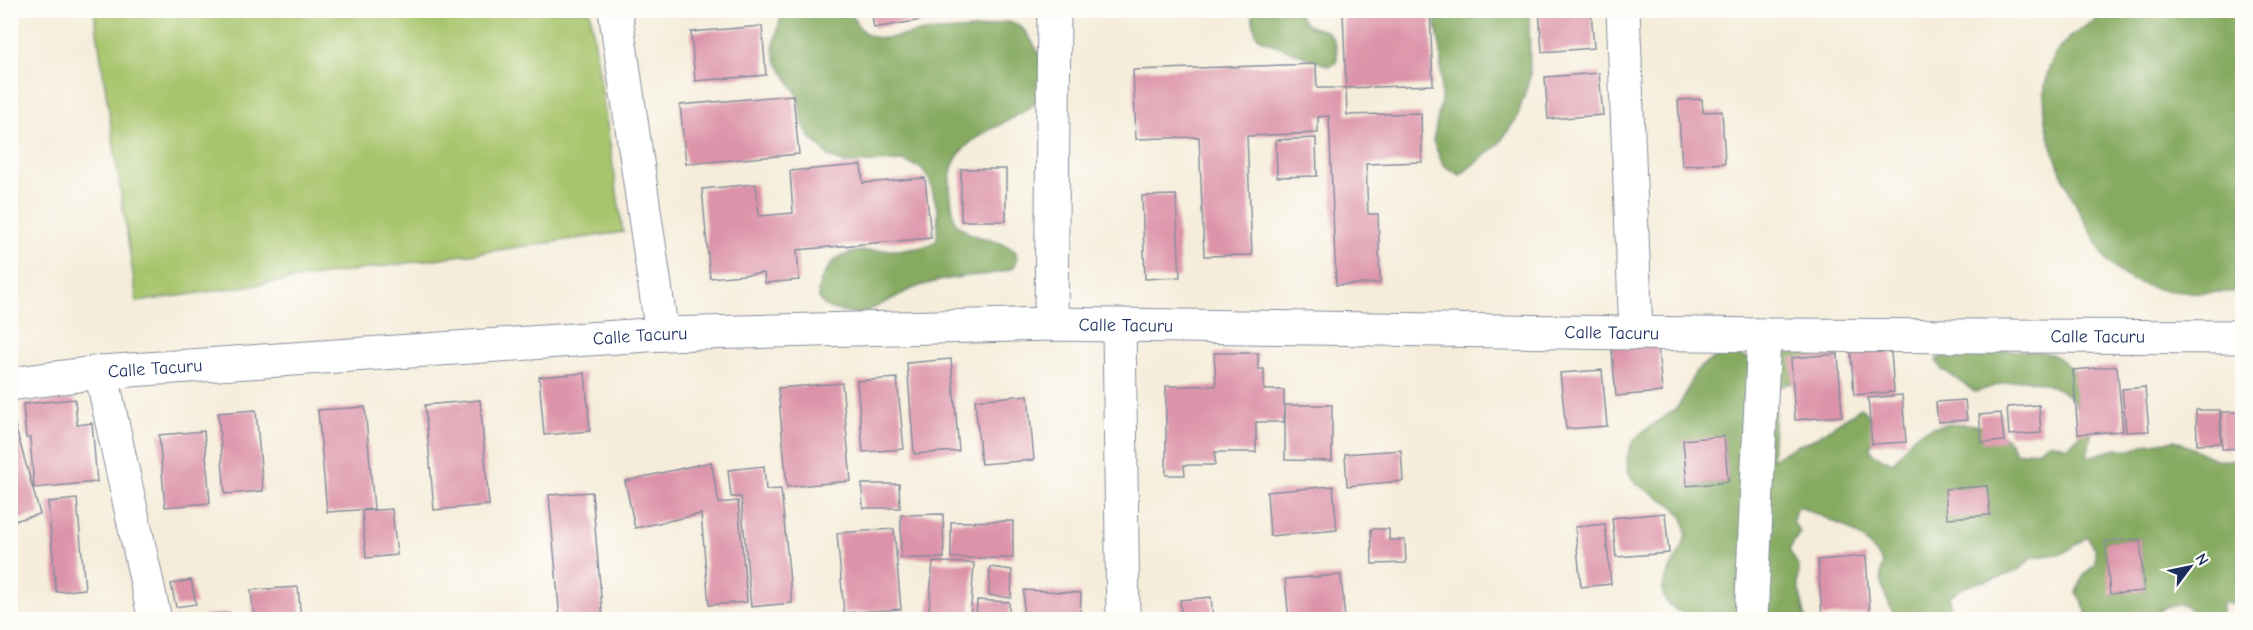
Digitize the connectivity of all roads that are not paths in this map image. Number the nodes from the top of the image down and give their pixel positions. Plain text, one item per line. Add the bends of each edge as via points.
1 (615, 10) edge
2 (1054, 10) edge
3 (1623, 10) edge
4 (1052, 324) junction
5 (1119, 326) junction
6 (1636, 333) junction
7 (662, 334) junction
8 (1764, 335) junction
9 (2242, 337) edge
10 (101, 372) junction
11 (10, 384) edge
12 (155, 620) edge
13 (1123, 620) edge
14 (1751, 620) edge

1 - 7 street
2 - 4 street
3 - 6 street
4 - 5 street, Calle Tacuru
4 - 7 street, Calle Tacuru
5 - 6 street, Calle Tacuru
5 - 13 street
6 - 8 street, Calle Tacuru
7 - 10 street, Calle Tacuru
8 - 9 street, Calle Tacuru
8 - 14 street
10 - 11 street, Calle Tacuru
10 - 12 street

